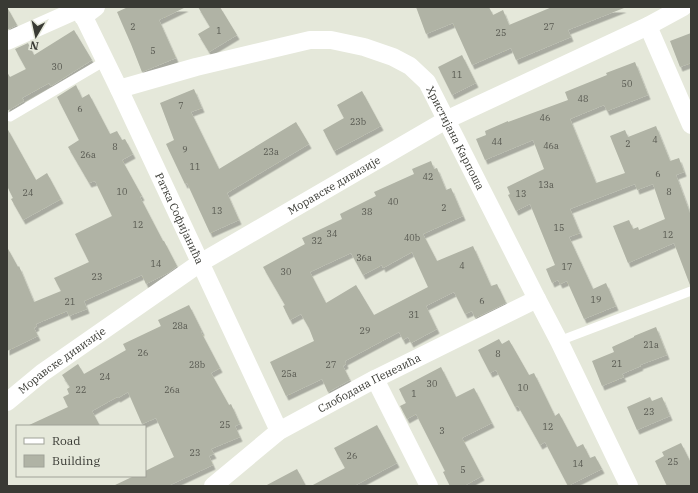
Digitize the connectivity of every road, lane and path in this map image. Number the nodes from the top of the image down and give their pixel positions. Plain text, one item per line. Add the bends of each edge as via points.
1 (683, 7) edge
2 (84, 10) edge
3 (648, 26) junction
4 (7, 41) edge
5 (105, 61) junction
6 (119, 89) junction
7 (10, 117) dead end
8 (446, 120) junction
9 (691, 125) edge
10 (200, 263) junction
11 (691, 291) edge
12 (537, 299) junction
13 (559, 341) junction
14 (375, 379) junction
15 (7, 402) edge
16 (279, 431) junction
17 (232, 480) edge
18 (213, 486) edge
19 (429, 486) edge
20 (629, 486) edge

1 - 3 street, Моравске дивизије
2 - 4 street
2 - 5 street, Ратка Софијанића
3 - 8 street, Моравске дивизије
3 - 9 street
5 - 6 street, Ратка Софијанића
5 - 7 lane
6 - 8 street, Христијана Карпоша via 268,49 310,40 331,40 364,47 410,66 427,82
6 - 10 street, Ратка Софијанића
8 - 10 street, Моравске дивизије
8 - 12 street, Христијана Карпоша
10 - 15 street, Моравске дивизије via 42,373
10 - 16 street, Ратка Софијанића
11 - 13 lane
12 - 13 street, Христијана Карпоша
12 - 14 street, Слободана Пенезића
13 - 20 street, Христијана Карпоша
14 - 16 street, Слободана Пенезића
14 - 19 street
16 - 17 street, Слободана Пенезића
17 - 18 street, Слободана Пенезића

